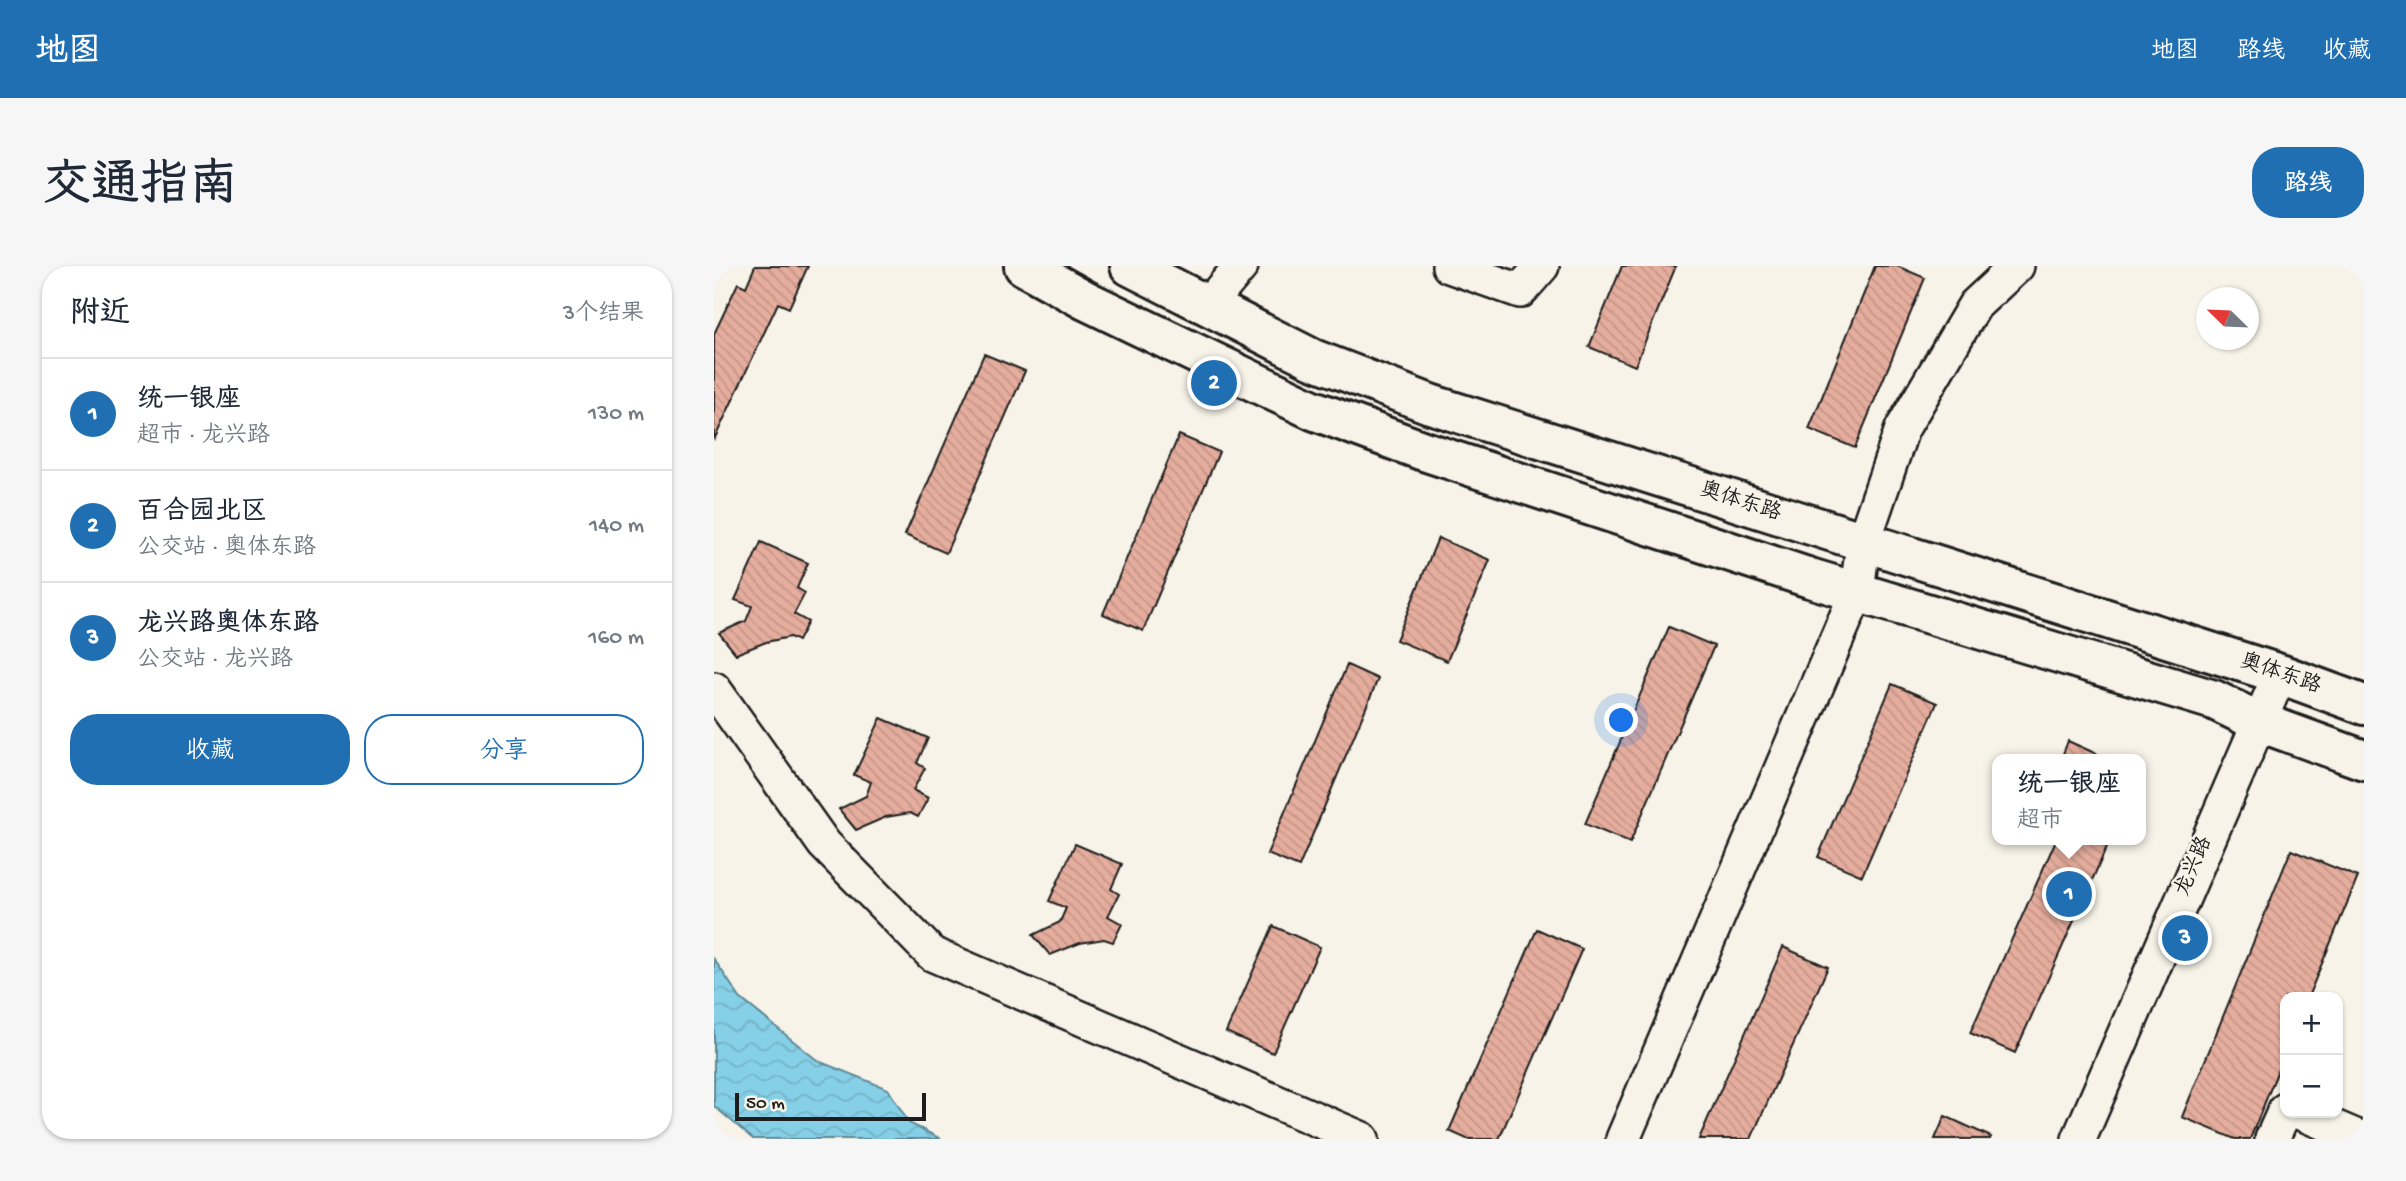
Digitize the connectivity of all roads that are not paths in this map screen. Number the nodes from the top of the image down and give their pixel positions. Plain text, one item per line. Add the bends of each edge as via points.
1 (1024, 266) edge
2 (1130, 266) edge
3 (1241, 266) edge
4 (1449, 266) edge
5 (1542, 266) edge
6 (2017, 266) edge
7 (1207, 306) junction
8 (1863, 543) junction
9 (1857, 592) junction
10 (2280, 674) junction
11 (714, 689) edge
12 (2364, 705) edge
13 (2257, 721) junction
14 (2364, 760) edge
15 (2281, 1118) edge
16 (2313, 1118) edge
17 (2085, 1137) edge
18 (1362, 1139) edge
19 (1623, 1139) edge
20 (2272, 1139) edge
21 (2362, 1139) edge

1 - 9 main road via 1313,410
2 - 7 main road, 奥体东路
3 - 7 street
4 - 5 street via 1520,291
6 - 8 street via 1975,305 1902,429
7 - 8 main road, 奥体东路 via 1313,359 1430,404
8 - 9 street
8 - 10 main road, 奥体东路
9 - 13 main road via 2214,700
9 - 19 street
10 - 12 main road, 奥体东路
10 - 13 street, 龙兴路
11 - 18 street via 824,844 932,954
13 - 14 main road
13 - 17 street, 龙兴路
15 - 20 street
16 - 21 street

